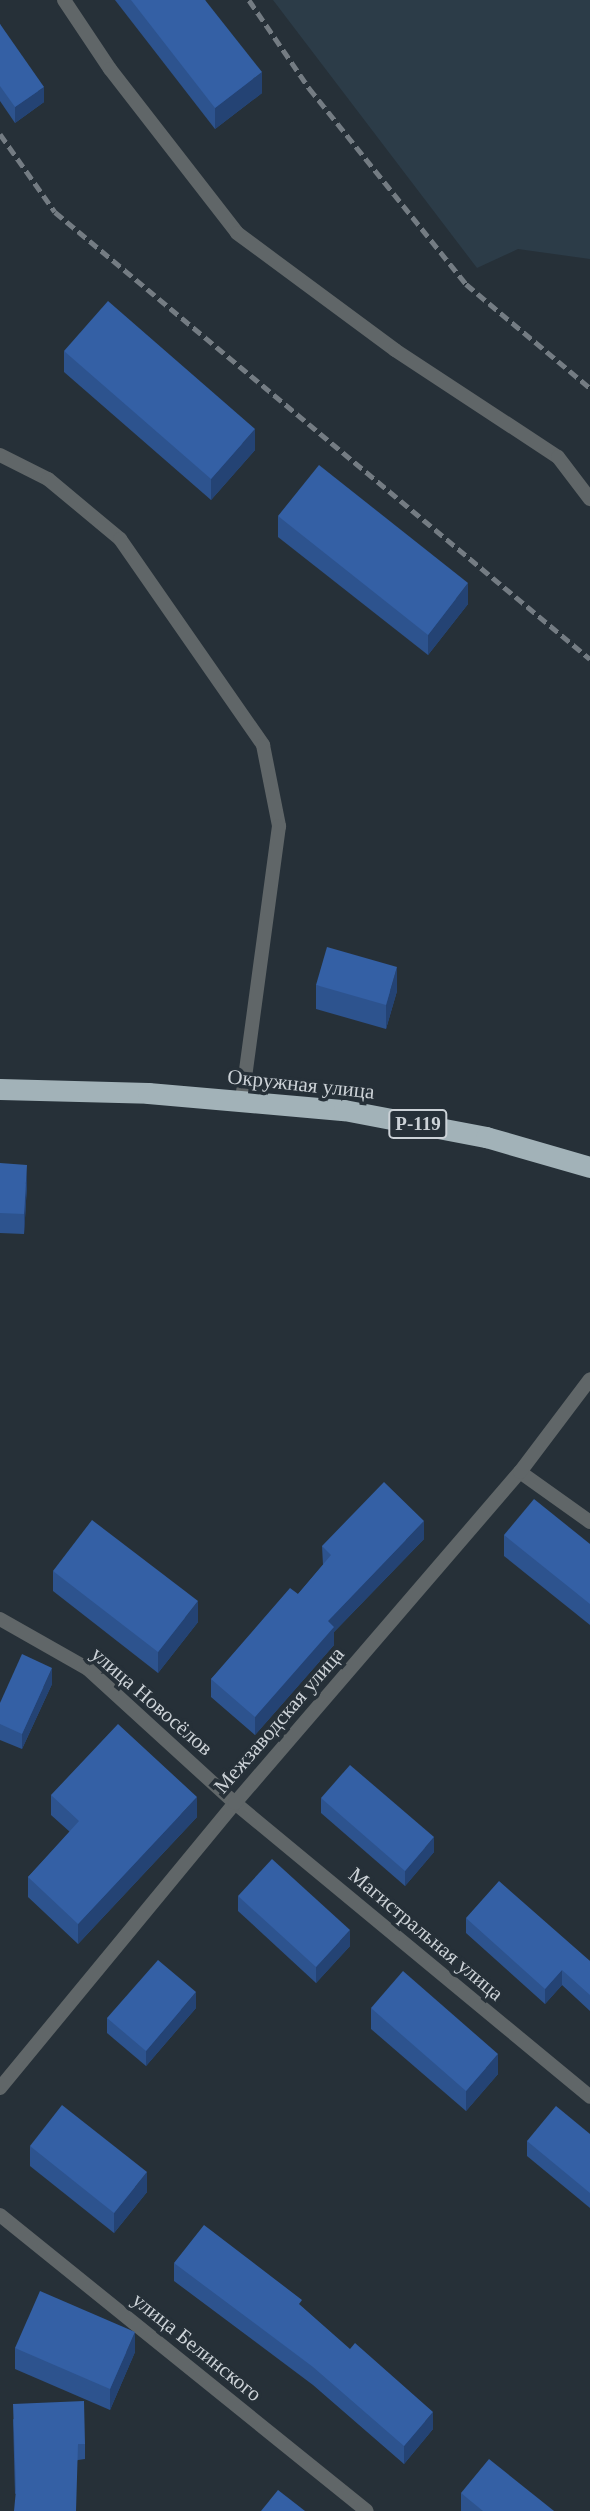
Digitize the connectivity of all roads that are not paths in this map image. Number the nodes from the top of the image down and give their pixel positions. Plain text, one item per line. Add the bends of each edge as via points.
1 (64, 0) edge
2 (0, 455) edge
3 (590, 499) edge
4 (0, 1089) edge
5 (242, 1101) junction
6 (590, 1167) edge
7 (590, 1379) edge
8 (520, 1472) junction
9 (590, 1522) edge
10 (0, 1619) edge
11 (235, 1803) junction
12 (0, 2088) edge
13 (590, 2097) edge
14 (0, 2215) edge
15 (367, 2511) edge

1 - 3 street via 110,69 237,233 395,350 558,457
2 - 5 street via 48,479 120,539 263,745 279,826
4 - 5 highway, Окружная улица / Р-119
5 - 6 highway, Окружная улица / Р-119 via 344,1110 444,1128
7 - 8 street, Межзаводская улица
8 - 9 street
8 - 11 street, Межзаводская улица
10 - 11 street, улица Новосёлов via 89,1668
11 - 12 street, Межзаводская улица
11 - 13 street, Магистральная улица
14 - 15 street, улица Белинского

